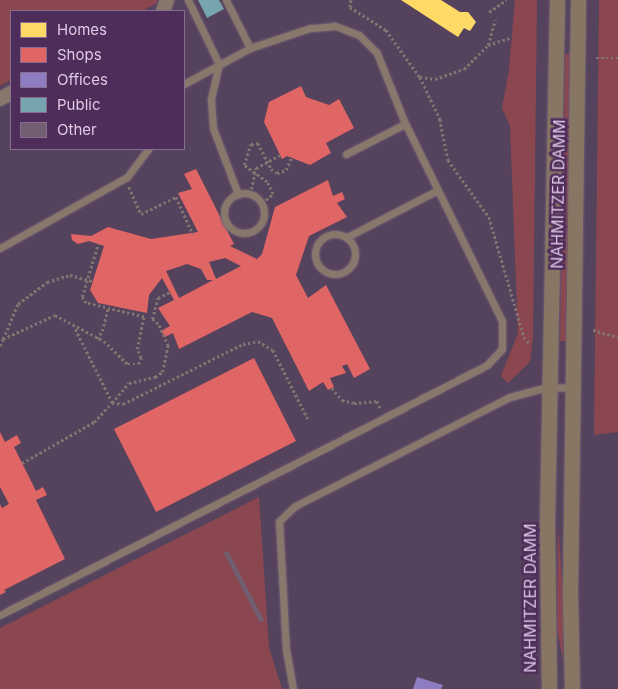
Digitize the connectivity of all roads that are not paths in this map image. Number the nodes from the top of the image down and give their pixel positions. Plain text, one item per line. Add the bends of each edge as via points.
1 (188, 0) edge
2 (226, 0) edge
3 (556, 0) edge
4 (578, 0) edge
5 (250, 48) junction
6 (219, 64) junction
7 (185, 83) edge
8 (405, 124) junction
9 (147, 150) edge
10 (346, 154) dead end
11 (438, 190) junction
12 (238, 194) junction
13 (347, 237) junction
14 (0, 248) edge
15 (548, 387) junction
16 (573, 388) junction
17 (0, 616) edge
18 (293, 689) edge
19 (548, 689) edge
20 (572, 689) edge

1 - 6 lane
2 - 5 lane
3 - 15 main road, NAHMITZER DAMM
4 - 16 main road, NAHMITZER DAMM
5 - 6 lane
5 - 8 lane via 310,28 335,26 359,35 377,53
6 - 7 lane
6 - 12 lane via 211,100 213,128
8 - 10 lane
8 - 11 lane
9 - 14 lane via 125,179
11 - 13 lane
11 - 17 lane via 502,321 502,349 488,365
12 - 12 lane via 228,201 224,213 228,225 238,233 251,233 265,217 262,203 250,194
13 - 13 lane via 334,233 318,243 316,263 326,272 339,274 355,262 355,248
15 - 16 lane
15 - 18 lane via 510,397 295,506 279,521 286,650
15 - 19 main road, NAHMITZER DAMM
16 - 20 main road, NAHMITZER DAMM

